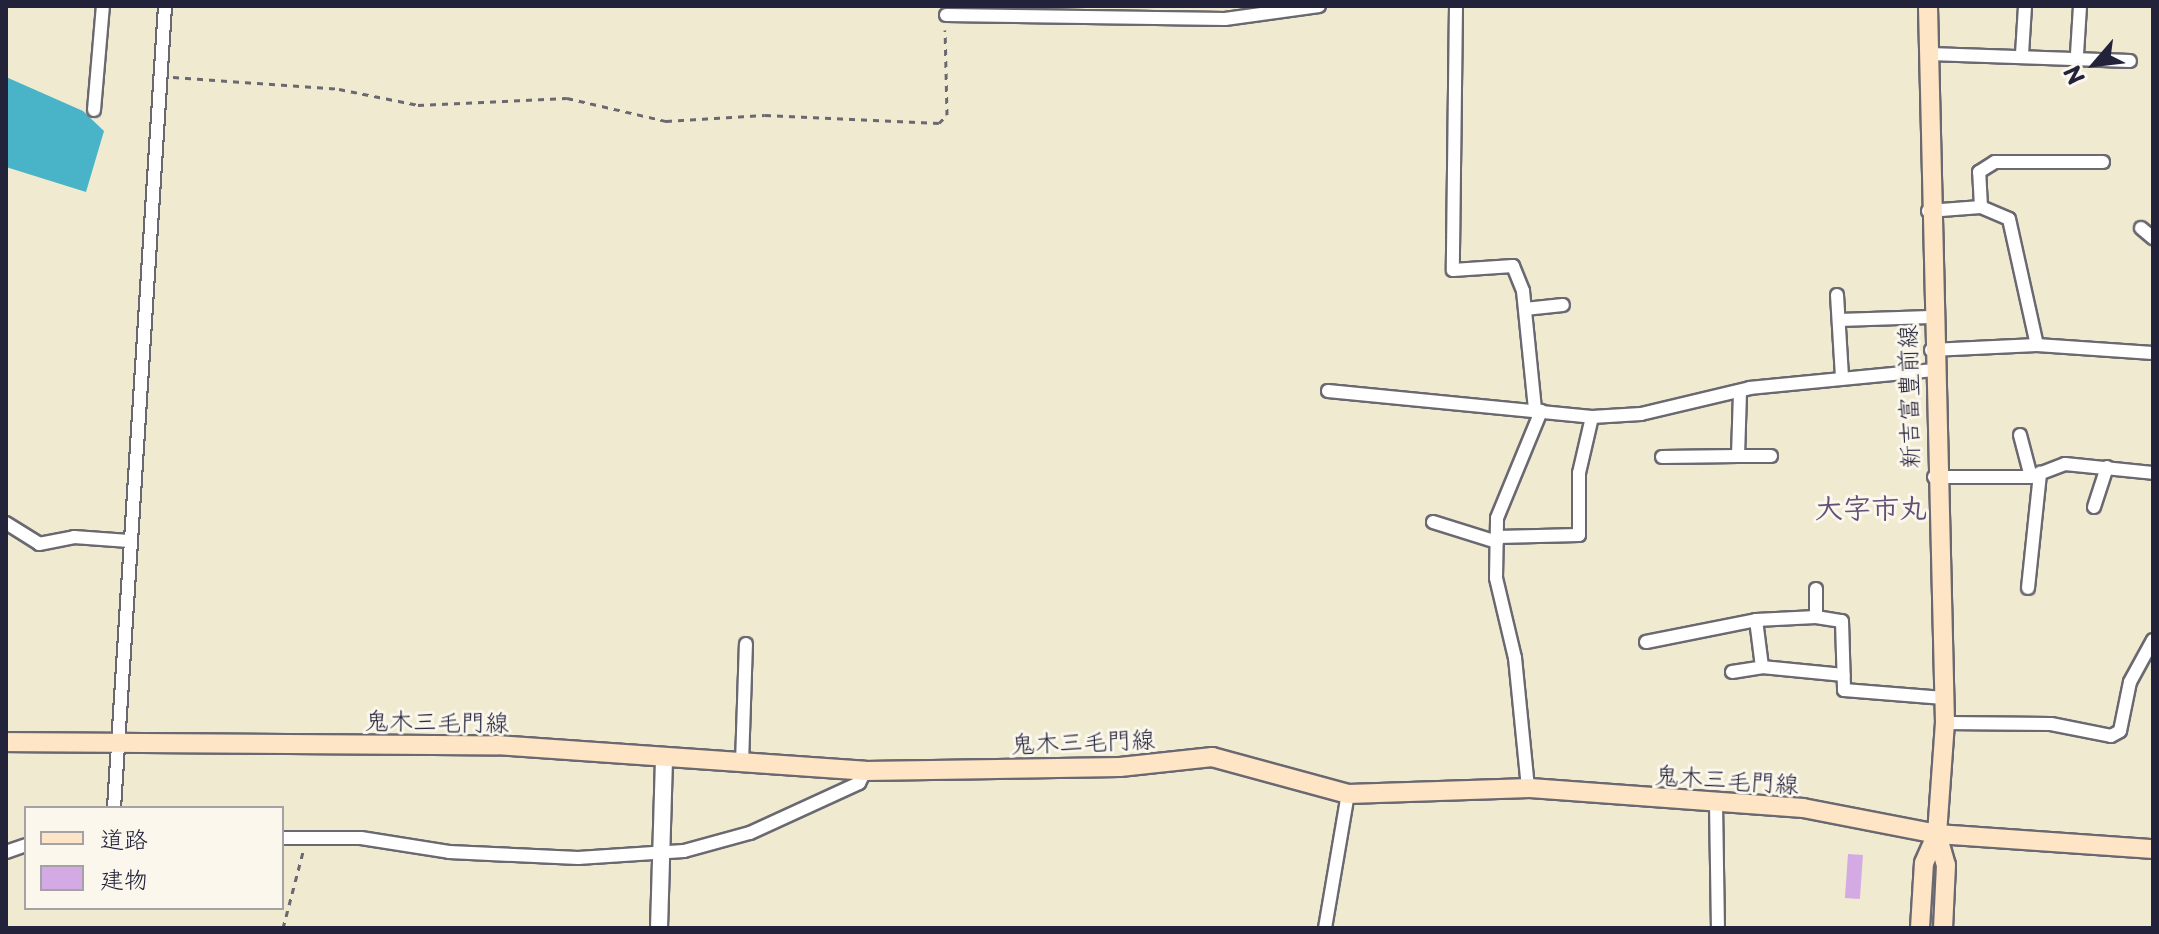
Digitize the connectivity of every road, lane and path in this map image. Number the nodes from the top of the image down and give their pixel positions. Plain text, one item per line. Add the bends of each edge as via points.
1 (103, 6) edge
2 (165, 6) edge
3 (1319, 6) edge
4 (1456, 6) edge
5 (1928, 6) edge
6 (2025, 6) edge
7 (2080, 6) edge
8 (946, 15) joint
9 (1930, 54) junction
10 (2022, 54) junction
11 (2077, 54) junction
12 (2130, 61) dead end
13 (161, 77) junction
14 (94, 110) dead end
15 (2103, 162) dead end
16 (1981, 207) junction
17 (1928, 211) junction
18 (2141, 228) dead end
19 (2153, 238) edge
20 (1837, 295) dead end
21 (1563, 305) dead end
22 (1525, 309) junction
23 (1930, 317) junction
24 (1839, 320) junction
25 (2037, 345) junction
26 (1931, 350) junction
27 (2153, 353) edge
28 (1933, 370) junction
29 (1842, 376) junction
30 (1328, 391) dead end
31 (1740, 391) junction
32 (1538, 410) junction
33 (1592, 417) junction
34 (2020, 435) dead end
35 (1738, 456) junction
36 (1771, 456) dead end
37 (1662, 457) dead end
38 (2107, 467) junction
39 (2153, 473) edge
40 (2036, 475) junction
41 (1934, 477) junction
42 (2094, 507) dead end
43 (1433, 522) dead end
44 (6, 523) edge
45 (1497, 540) junction
46 (129, 541) junction
47 (2028, 588) dead end
48 (1816, 589) dead end
49 (1816, 617) junction
50 (1756, 620) junction
51 (2153, 640) edge
52 (1646, 642) dead end
53 (746, 644) dead end
54 (1762, 667) junction
55 (1732, 672) dead end
56 (1844, 675) junction
57 (1944, 698) junction
58 (1945, 723) junction
59 (115, 741) junction
60 (6, 742) edge
61 (664, 758) junction
62 (742, 763) junction
63 (865, 771) junction
64 (1528, 788) junction
65 (1348, 794) junction
66 (1716, 803) junction
67 (114, 806) edge
68 (1937, 834) junction
69 (304, 836) junction
70 (284, 838) edge
71 (2153, 849) edge
72 (661, 851) junction
73 (283, 928) edge
74 (659, 928) edge
75 (1325, 928) edge
76 (1718, 928) edge
77 (1920, 928) edge
78 (1943, 928) edge

1 - 14 street
2 - 13 street
3 - 8 street via 1225,19
4 - 22 street via 1453,270 1513,266
5 - 9 main road, 新吉富豊前線
6 - 10 street
7 - 11 street
8 - 13 path via 947,115 939,123 765,115 666,121 567,98 418,105 339,89
9 - 10 street
9 - 17 main road, 新吉富豊前線
10 - 11 street
11 - 12 street
13 - 46 street
15 - 16 street via 1982,165
16 - 17 street
16 - 25 street via 2009,219
17 - 23 main road, 新吉富豊前線
18 - 19 street
20 - 24 street
21 - 22 street
22 - 32 street
23 - 24 street
23 - 26 main road, 新吉富豊前線
24 - 29 street
25 - 26 street
25 - 27 street
26 - 28 main road, 新吉富豊前線
28 - 29 street
28 - 41 main road, 新吉富豊前線
29 - 31 street
30 - 32 street
31 - 33 street
31 - 35 street
32 - 33 street
32 - 45 street via 1497,518
33 - 45 street via 1579,473 1579,535
34 - 40 street
35 - 36 street
35 - 37 street
38 - 39 street
38 - 40 street via 2065,464
38 - 42 street
40 - 41 street
40 - 47 street
41 - 57 main road, 新吉富豊前線
43 - 45 street
44 - 46 street via 39,544 74,537
45 - 64 street
46 - 59 street
48 - 49 street
49 - 50 street
49 - 56 street via 1842,621
50 - 52 street
50 - 54 street
51 - 58 street via 2130,682 2120,731 2111,736 2051,724
53 - 62 street
54 - 55 street
54 - 56 street
56 - 57 street via 1844,690
57 - 58 main road, 新吉富豊前線
58 - 68 main road, 新吉富豊前線
59 - 60 main road, 鬼木三毛門線
59 - 61 main road, 鬼木三毛門線 via 496,745
59 - 67 street
61 - 62 main road, 鬼木三毛門線
61 - 72 street
62 - 63 main road, 鬼木三毛門線
63 - 65 main road, 鬼木三毛門線 via 1120,767 1212,757
63 - 72 street via 859,783 750,833
64 - 65 main road, 鬼木三毛門線
64 - 66 main road, 鬼木三毛門線
65 - 75 street
66 - 68 main road, 鬼木三毛門線 via 1803,808
66 - 76 street
68 - 71 main road, 鬼木三毛門線
68 - 77 main road, 新吉富豊前線 via 1924,863
68 - 78 main road, 新吉富豊前線 via 1946,865
69 - 70 street
69 - 72 street via 578,858
69 - 73 path via 300,882
72 - 74 street

